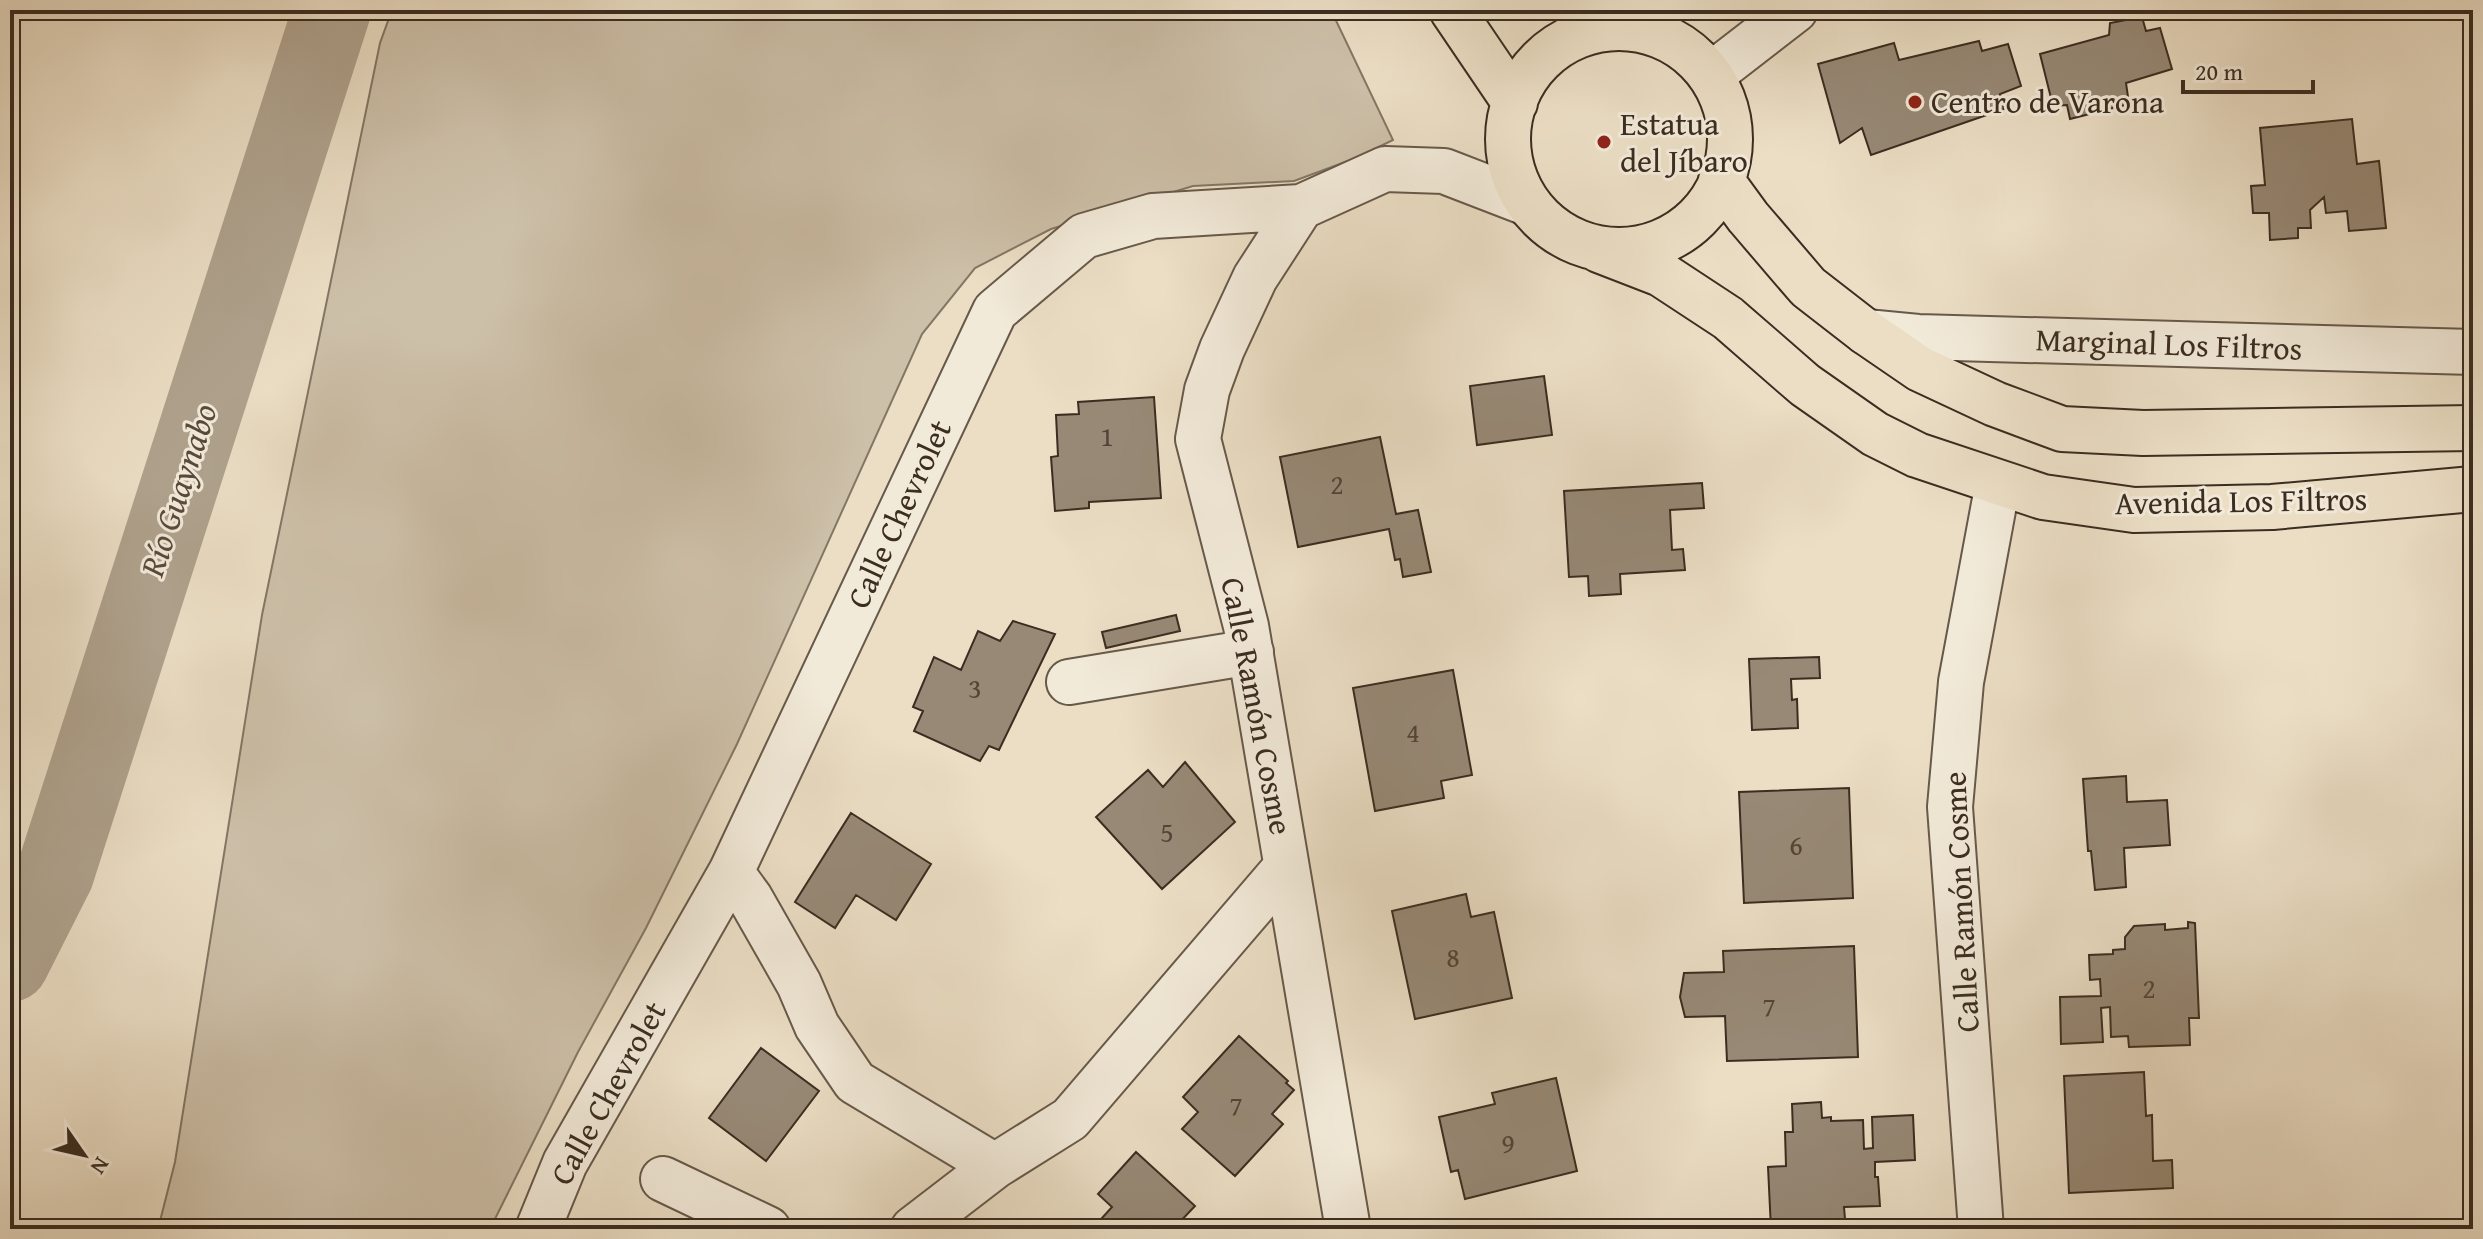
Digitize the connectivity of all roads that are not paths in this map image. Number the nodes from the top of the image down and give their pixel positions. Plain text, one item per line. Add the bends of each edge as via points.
1 (1452, 10) edge
2 (1795, 10) edge
3 (1566, 24) edge
4 (1711, 75) junction
5 (1515, 103) junction
6 (1721, 180) junction
7 (1527, 203) junction
8 (1301, 207) junction
9 (1599, 250) junction
10 (1866, 332) junction
11 (2473, 352) edge
12 (2473, 428) edge
13 (1998, 483) junction
14 (2473, 489) edge
15 (1251, 652) junction
16 (1069, 682) dead end
17 (1286, 867) junction
18 (731, 872) junction
19 (995, 1166) junction
20 (663, 1179) dead end
21 (538, 1229) edge
22 (768, 1229) edge
23 (913, 1229) edge
24 (1348, 1229) edge
25 (1981, 1229) edge

1 - 5 main road
2 - 4 street
3 - 4 main road via 1640,28 1680,44
3 - 5 main road via 1555,47 1525,79
4 - 6 main road via 1729,115 1730,159
5 - 7 main road via 1509,120 1511,151
6 - 9 main road via 1713,199 1683,231 1643,248
6 - 10 main road via 1808,287
7 - 8 street, Calle Chevrolet via 1444,171 1385,169
7 - 9 main road via 1558,234
8 - 15 street, Calle Ramón Cosme via 1255,278 1222,349 1198,439
8 - 18 street, Calle Chevrolet via 1153,216 1084,236 995,311
9 - 13 main road, Avenida Los Filtros via 1661,274 1728,318 1805,385 1875,434
10 - 11 street, Marginal Los Filtros
10 - 12 main road via 1920,369 2062,429 2158,433
13 - 14 main road, Avenida Los Filtros via 2043,497 2134,510 2272,507
13 - 25 street, Calle Ramón Cosme via 1961,682 1950,807
15 - 16 street
15 - 17 street, Calle Ramón Cosme
17 - 19 street via 1070,1119
17 - 24 street, Calle Ramón Cosme
18 - 19 street via 799,984 817,1026 855,1082
18 - 21 street, Calle Chevrolet via 565,1163
19 - 23 street
20 - 22 street

